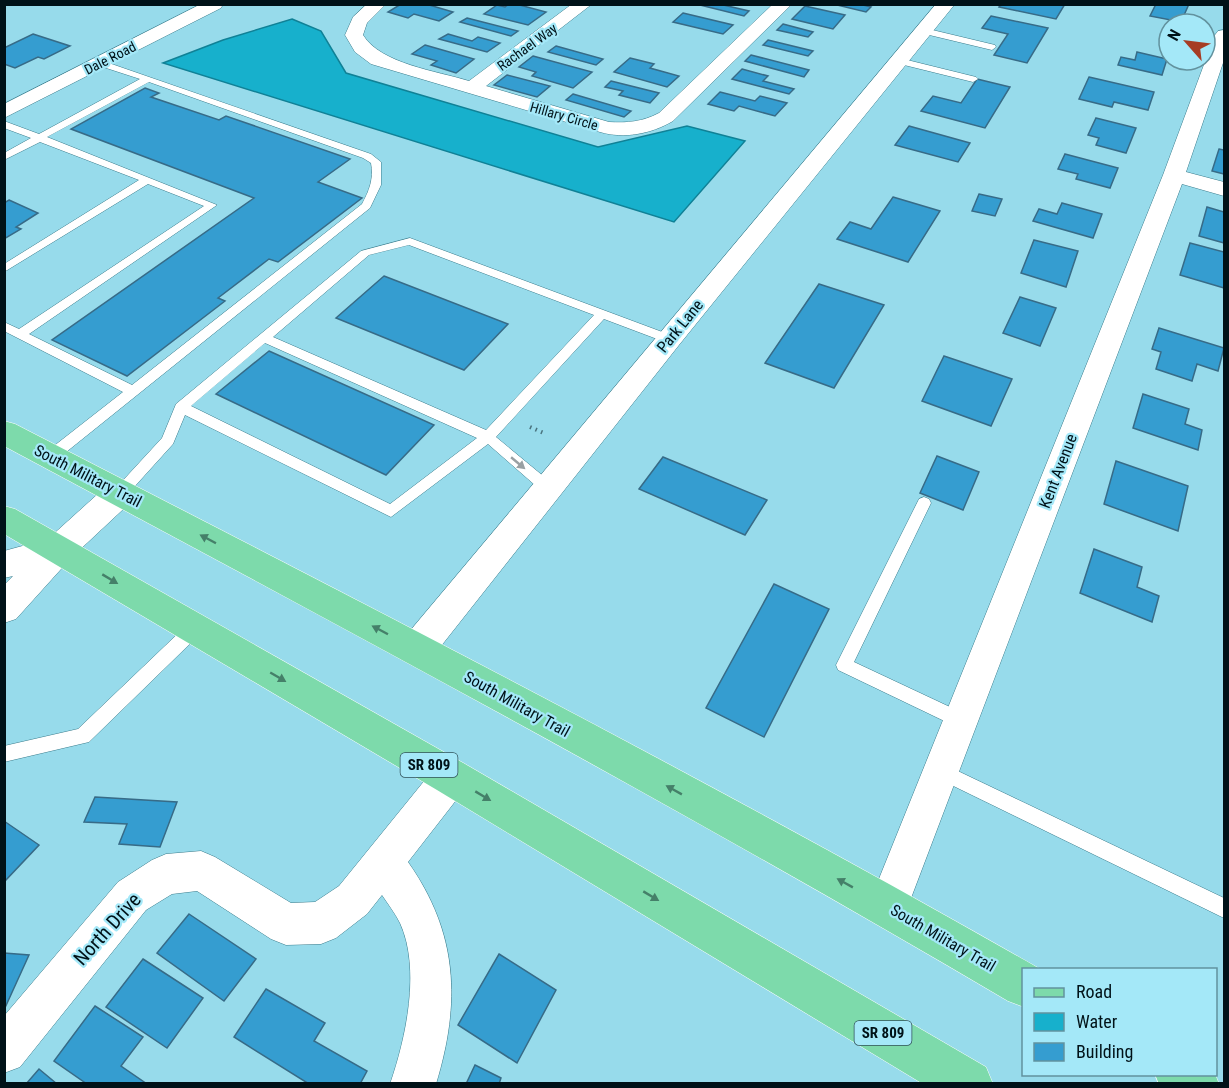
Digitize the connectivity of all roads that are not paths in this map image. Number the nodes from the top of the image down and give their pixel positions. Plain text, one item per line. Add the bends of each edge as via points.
1 (215, 4) edge
2 (378, 4) edge
3 (584, 4) edge
4 (784, 4) edge
5 (946, 4) edge
6 (924, 31) junction
7 (1224, 35) edge
8 (992, 47) dead end
9 (899, 61) junction
10 (100, 63) junction
11 (148, 79) junction
12 (973, 79) dead end
13 (470, 88) junction
14 (4, 112) edge
15 (4, 124) edge
16 (39, 138) junction
17 (4, 157) edge
18 (1174, 175) junction
19 (146, 180) junction
20 (1224, 189) edge
21 (4, 269) edge
22 (602, 314) junction
23 (4, 326) edge
24 (20, 334) junction
25 (264, 338) junction
26 (669, 339) junction
27 (133, 391) junction
28 (181, 407) junction
29 (4, 432) edge
30 (488, 437) junction
31 (50, 457) junction
32 (549, 489) junction
33 (121, 492) junction
34 (924, 503) dead end
35 (4, 518) edge
36 (60, 549) junction
37 (4, 565) edge
38 (4, 609) edge
39 (194, 629) junction
40 (417, 650) junction
41 (961, 721) junction
42 (4, 753) edge
43 (941, 771) junction
44 (451, 777) junction
45 (383, 861) junction
46 (888, 906) junction
47 (1224, 908) edge
48 (1022, 984) edge
49 (4, 1051) edge
50 (960, 1081) edge
51 (413, 1083) edge

1 - 10 street, Dale Road
2 - 13 street, Hillary Circle via 356,27 354,35 362,48 389,64
3 - 13 street, Rachael Way
4 - 13 street, Hillary Circle via 655,124 607,128
5 - 6 street, Park Lane
6 - 8 lane
6 - 9 street, Park Lane
7 - 18 street, Kent Avenue
9 - 12 lane
9 - 26 street, Park Lane
10 - 11 lane
10 - 14 street, Dale Road
11 - 16 lane
11 - 27 lane via 367,156 376,162 378,174 376,189 366,206
15 - 16 lane
16 - 17 lane
16 - 19 lane
18 - 20 street
18 - 41 street, Kent Avenue
19 - 21 lane
19 - 24 lane via 212,205
22 - 25 lane via 410,241 365,253
22 - 26 lane
22 - 30 lane
23 - 24 lane
24 - 27 lane
25 - 28 lane
25 - 30 lane
26 - 32 street, Park Lane
27 - 31 lane
28 - 30 lane via 391,511
28 - 33 lane via 168,440
29 - 31 main road, South Military Trail
30 -> 32 lane
31 - 33 main road, South Military Trail
32 - 40 street, Park Lane
33 - 36 street
40 -> 33 main road, South Military Trail
34 - 41 lane via 844,665
35 - 36 main road, SR 809
36 - 37 street
36 - 38 street
36 -> 39 main road, SR 809
39 - 42 lane via 83,736
39 -> 44 main road, SR 809
46 -> 40 main road, South Military Trail
41 - 43 street, Kent Avenue
43 - 46 street, Kent Avenue
43 - 47 lane
44 - 45 street, North Drive
44 -> 50 main road, SR 809
45 - 49 street, North Drive via 353,900 321,923 286,924 201,872 166,874 132,896
45 - 51 street via 417,914 427,948 431,987 428,1028
46 - 48 main road, South Military Trail

